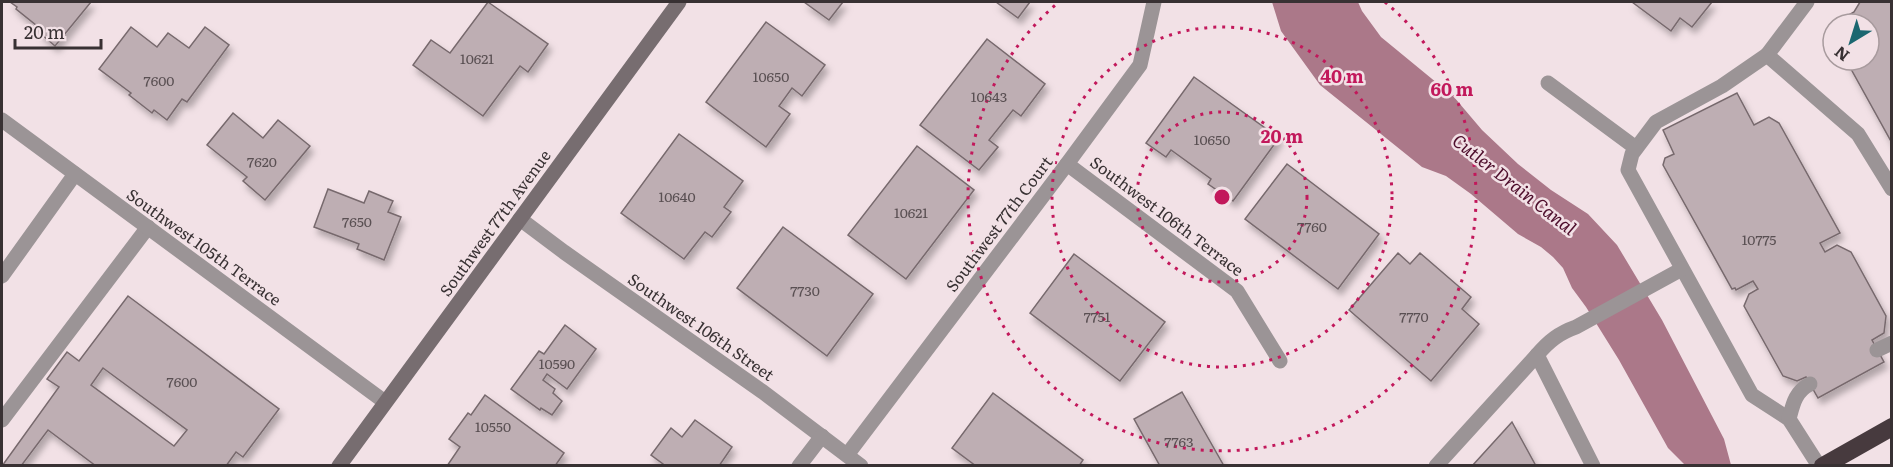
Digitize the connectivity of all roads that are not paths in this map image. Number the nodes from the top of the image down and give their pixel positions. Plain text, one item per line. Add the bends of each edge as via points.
1 (679, 2) edge
2 (1154, 2) edge
3 (1807, 2) edge
4 (1767, 55) junction
5 (1548, 83) dead end
6 (2, 120) edge
7 (1636, 148) junction
8 (1067, 164) junction
9 (75, 174) junction
10 (1892, 189) edge
11 (520, 219) junction
12 (148, 227) junction
13 (1682, 269) junction
14 (2, 276) edge
15 (1892, 343) edge
16 (1877, 350) dead end
17 (1537, 355) junction
18 (1280, 361) dead end
19 (1810, 384) dead end
20 (386, 402) junction
21 (1789, 419) junction
22 (2, 420) edge
23 (1892, 427) edge
24 (822, 436) junction
25 (847, 455) junction
26 (339, 465) edge
27 (799, 465) edge
28 (861, 465) edge
29 (1436, 465) edge
30 (1593, 465) edge
31 (1821, 465) edge

1 - 11 street, Southwest 77th Avenue
2 - 8 street, Southwest 77th Court via 1140,64
3 - 4 street
4 - 7 street via 1722,86 1656,122
4 - 10 street via 1858,134
5 - 7 street
6 - 9 street, Southwest 105th Terrace
7 - 13 street via 1628,170
8 - 18 street, Southwest 106th Terrace via 1237,291
8 - 25 street, Southwest 77th Court
9 - 12 street, Southwest 105th Terrace
9 - 14 street
11 - 20 street, Southwest 77th Avenue
11 - 24 street, Southwest 106th Street
12 - 20 street, Southwest 105th Terrace
12 - 22 street
13 - 17 street via 1561,332
13 - 21 street via 1752,395
15 - 16 street
17 - 29 street
17 - 30 street
19 - 21 street via 1795,398
20 - 26 street, Southwest 77th Avenue
21 - 31 street
23 - 31 highway
24 - 25 street, Southwest 106th Street
24 - 27 street
25 - 28 street, Southwest 106th Street

